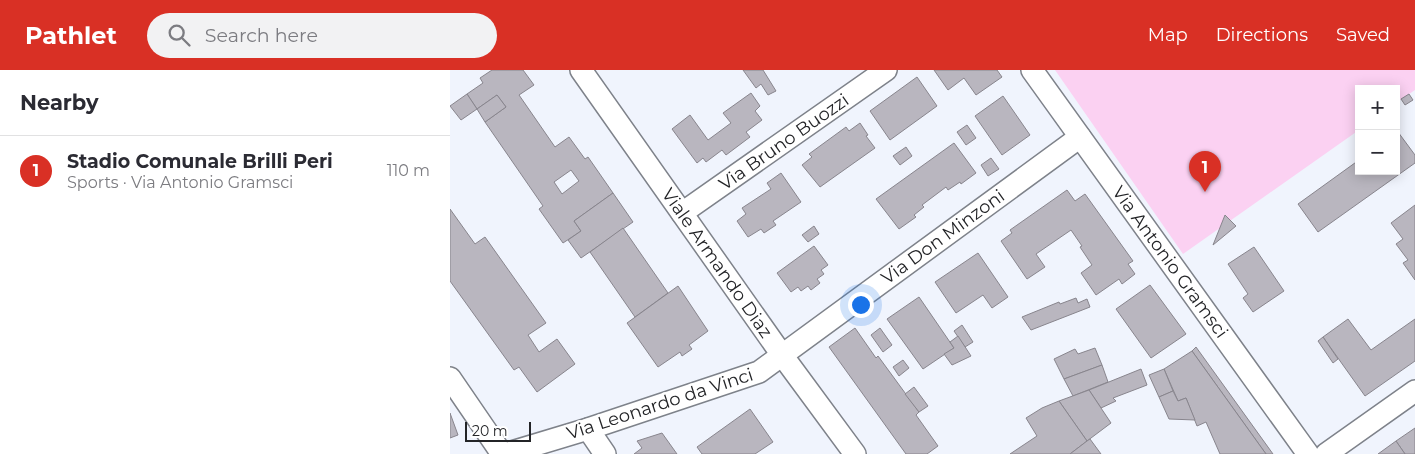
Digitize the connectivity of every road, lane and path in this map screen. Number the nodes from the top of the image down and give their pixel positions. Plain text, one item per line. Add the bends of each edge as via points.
1 (581, 70) edge
2 (886, 70) edge
3 (1032, 70) edge
4 (1080, 137) junction
5 (682, 213) junction
6 (782, 355) junction
7 (450, 378) edge
8 (1415, 391) edge
9 (588, 429) junction
10 (503, 454) edge
11 (605, 454) edge
12 (855, 454) edge
13 (1308, 454) edge
14 (1326, 454) edge

1 - 5 street, Viale Armando Diaz
2 - 5 street, Via Bruno Buozzi
3 - 4 street, Via Antonio Gramsci
4 - 6 street, Via Don Minzoni
4 - 13 street, Via Antonio Gramsci
5 - 6 street, Viale Armando Diaz
6 - 9 street, Via Leonardo da Vinci via 759,372
6 - 12 street, Viale Armando Diaz
7 - 10 street
8 - 14 street
9 - 10 street, Via Leonardo da Vinci
9 - 11 street

